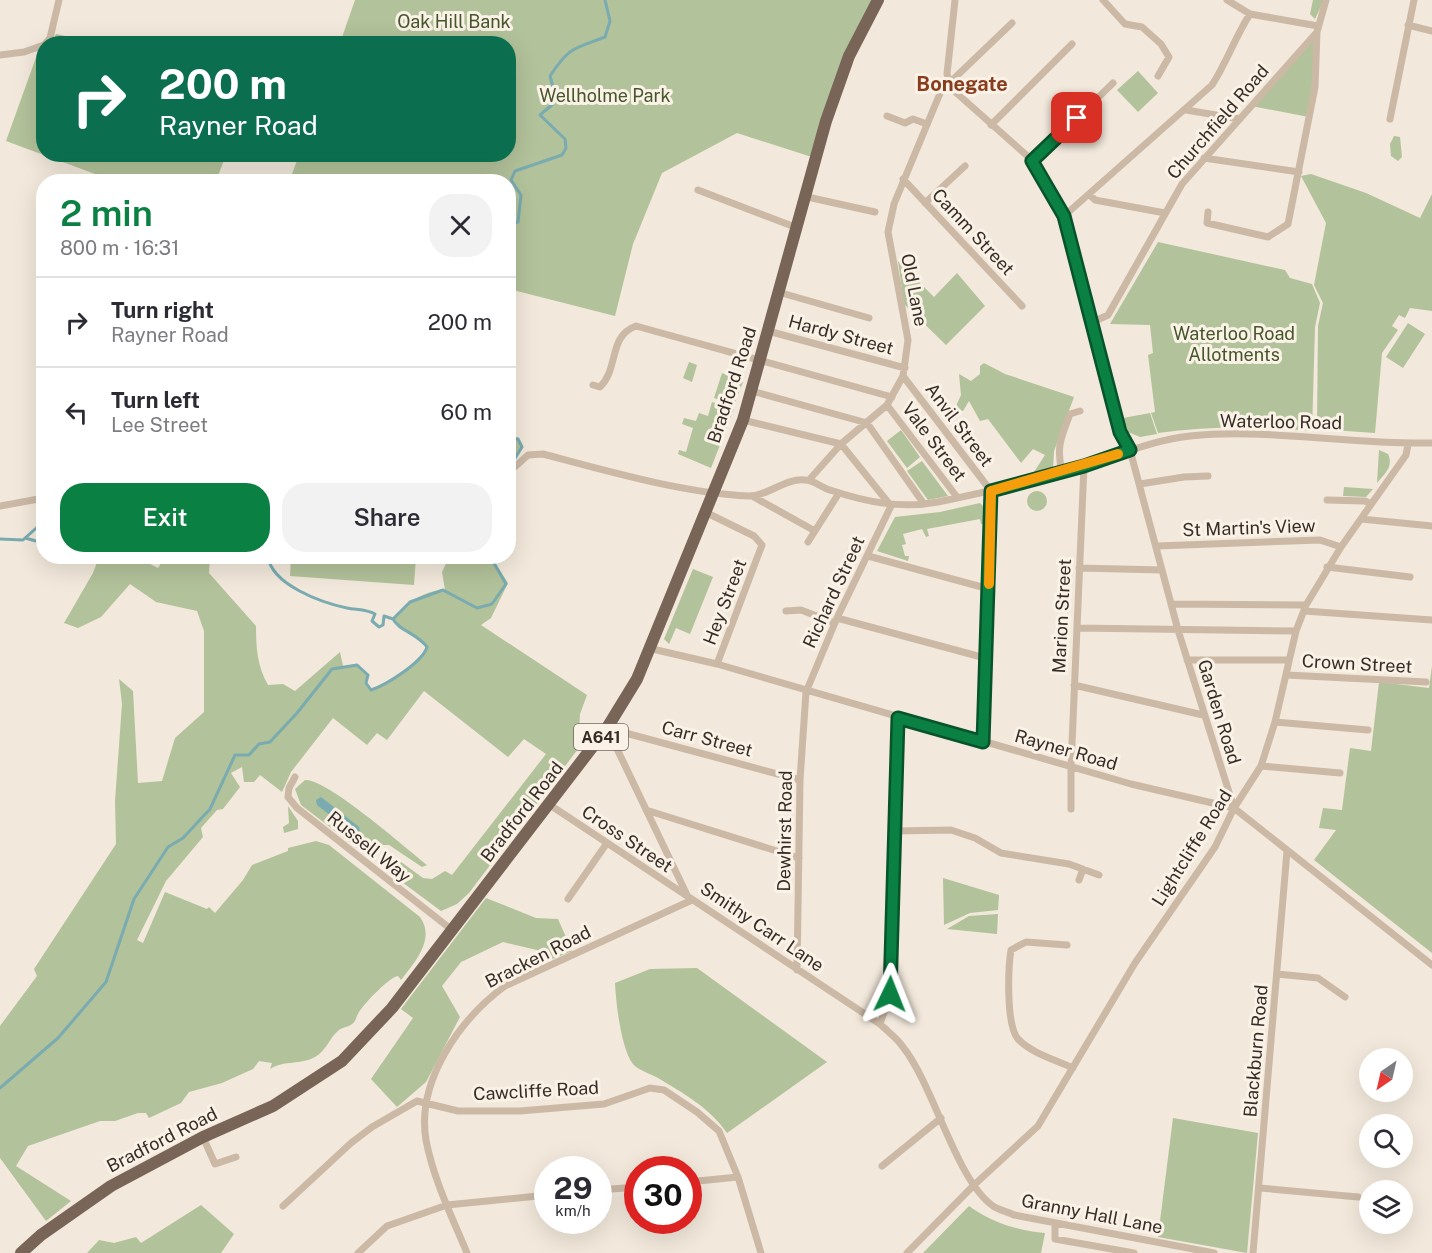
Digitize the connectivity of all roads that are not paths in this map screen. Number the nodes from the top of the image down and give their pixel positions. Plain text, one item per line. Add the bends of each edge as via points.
1 (59, 0) edge
2 (878, 0) edge
3 (955, 0) edge
4 (1103, 0) edge
5 (1227, 0) edge
6 (1326, 0) edge
7 (1414, 0) edge
8 (1250, 14) junction
9 (1012, 23) dead end
10 (1408, 25) junction
11 (1318, 29) junction
12 (1432, 31) edge
13 (50, 36) edge
14 (1072, 44) dead end
15 (36, 47) edge
16 (0, 55) edge
17 (1158, 76) dead end
18 (950, 82) junction
19 (1113, 83) dead end
20 (1186, 110) junction
21 (887, 116) dead end
22 (1240, 119) junction
23 (1390, 119) dead end
24 (927, 124) junction
25 (991, 125) junction
26 (1204, 158) junction
27 (1032, 161) junction
28 (965, 166) dead end
29 (1299, 172) junction
30 (903, 179) junction
31 (698, 190) dead end
32 (1089, 194) junction
33 (803, 196) junction
34 (925, 203) junction
35 (875, 212) dead end
36 (1208, 212) dead end
37 (1166, 213) junction
38 (1064, 216) junction
39 (795, 227) junction
40 (778, 292) junction
41 (1022, 306) dead end
42 (869, 318) dead end
43 (1091, 323) junction
44 (768, 331) junction
45 (760, 360) junction
46 (905, 368) junction
47 (903, 376) junction
48 (593, 385) dead end
49 (752, 391) junction
50 (892, 397) junction
51 (887, 405) junction
52 (1080, 411) dead end
53 (742, 420) junction
54 (867, 423) junction
55 (1432, 443) edge
56 (841, 444) junction
57 (1408, 444) junction
58 (1130, 450) junction
59 (516, 466) edge
60 (1084, 466) junction
61 (1062, 472) junction
62 (1208, 476) dead end
63 (809, 480) junction
64 (1140, 484) junction
65 (991, 491) junction
66 (839, 493) junction
67 (713, 494) junction
68 (752, 496) junction
69 (957, 497) junction
70 (36, 499) edge
71 (1328, 500) dead end
72 (924, 504) junction
73 (1371, 504) junction
74 (0, 506) edge
75 (891, 506) junction
76 (705, 512) junction
77 (1361, 519) junction
78 (1432, 526) edge
79 (815, 531) junction
80 (808, 542) dead end
81 (1157, 546) junction
82 (1341, 547) junction
83 (868, 556) junction
84 (1327, 567) junction
85 (1079, 568) junction
86 (1162, 570) junction
87 (1410, 577) dead end
88 (988, 589) junction
89 (1172, 604) junction
90 (1305, 608) junction
91 (786, 611) dead end
92 (1432, 611) edge
93 (1432, 620) edge
94 (836, 621) junction
95 (1077, 628) junction
96 (1178, 630) junction
97 (1296, 631) junction
98 (648, 648) junction
99 (985, 658) junction
100 (1187, 660) junction
101 (1289, 660) junction
102 (717, 664) junction
103 (1286, 675) junction
104 (1426, 682) dead end
105 (1074, 685) junction
106 (806, 692) junction
107 (1203, 715) junction
108 (898, 718) junction
109 (1275, 722) junction
110 (607, 728) junction
111 (1368, 730) dead end
112 (983, 742) junction
113 (1261, 766) junction
114 (1071, 767) junction
115 (1340, 773) dead end
116 (295, 777) dead end
117 (800, 780) junction
118 (550, 805) junction
119 (1234, 808) junction
120 (1071, 809) dead end
121 (646, 810) junction
122 (895, 831) junction
123 (607, 843) junction
124 (1287, 851) junction
125 (799, 858) junction
126 (1083, 870) junction
127 (1099, 875) dead end
128 (1079, 880) dead end
129 (568, 899) dead end
130 (690, 899) junction
131 (452, 930) junction
132 (1067, 945) dead end
133 (1432, 965) edge
134 (797, 970) junction
135 (1277, 974) junction
136 (1345, 997) dead end
137 (880, 1024) junction
138 (1073, 1068) junction
139 (427, 1102) junction
140 (940, 1118) junction
141 (203, 1137) junction
142 (236, 1157) dead end
143 (882, 1166) dead end
144 (738, 1177) junction
145 (702, 1181) edge
146 (974, 1185) junction
147 (1260, 1188) junction
148 (534, 1196) edge
149 (1358, 1197) dead end
150 (447, 1205) junction
151 (283, 1206) dead end
152 (1055, 1223) junction
153 (21, 1253) edge
154 (358, 1253) edge
155 (466, 1253) edge
156 (761, 1253) edge
157 (907, 1253) edge
158 (1134, 1253) edge
159 (1214, 1253) edge
160 (1253, 1253) edge

1 - 13 street
2 - 33 main road, Bradford Road / A641 via 849,56
3 - 18 street via 947,74
4 - 17 street via 1125,24 1143,27 1161,44 1169,57
5 - 8 street
6 - 11 street
7 - 10 street
8 - 11 street
8 - 20 street via 1212,85
9 - 18 street, Old Lane
10 - 12 street
10 - 23 street
11 - 22 street, Churchfield Road
11 - 29 street via 1315,87
14 - 25 street
15 - 16 street
18 - 24 street, Old Lane via 941,91
18 - 25 street, Garden Road via 952,89
19 - 27 street
20 - 22 street
20 - 32 street
21 - 24 street via 904,123 913,119
22 - 26 street, Churchfield Road
24 - 30 street, Old Lane
25 - 27 street, Garden Road
26 - 29 street
26 - 37 street, Churchfield Road via 1182,184
27 - 38 street, Garden Road
28 - 34 street
29 - 36 street via 1288,224 1272,237 1206,226
30 - 34 street, Camm Street
30 - 46 street, Old Lane via 888,232 908,340
31 - 39 street
32 - 37 street via 1095,200
32 - 38 street
33 - 35 street
33 - 39 main road, Bradford Road / A641
34 - 41 street, Camm Street
37 - 43 street, Churchfield Road via 1108,315
38 - 43 street, Garden Road
39 - 40 main road, Bradford Road / A641
40 - 42 street
40 - 44 main road, Bradford Road / A641
43 - 58 street, Garden Road via 1120,432
44 - 45 main road, Bradford Road / A641
44 - 46 street, Hardy Street
45 - 48 street via 636,326 619,338 607,381 600,387
45 - 49 main road, Bradford Road / A641
45 - 50 street
46 - 47 street, Old Lane
47 - 50 street, Old Lane
47 - 65 street, Anvil Street
49 - 53 main road, Bradford Road / A641
49 - 54 street
50 - 51 street, Old Lane
51 - 54 street, Old Lane
51 - 69 street, Vale Street
52 - 61 street via 1070,414 1059,443
53 - 56 street
53 - 67 main road, Bradford Road / A641
54 - 56 street, Old Lane
54 - 72 street
55 - 57 street, Waterloo Road
56 - 63 street, Old Lane
56 - 75 street
57 - 58 street, Waterloo Road via 1280,434 1190,436
57 - 73 street, Lightcliffe Road via 1406,455
58 - 60 street, Waterloo Road
58 - 64 street, Garden Road
59 - 67 street via 528,455 543,454
60 - 61 street, Waterloo Road
60 - 85 street, Marion Street
61 - 65 street, Waterloo Road
62 - 64 street
63 - 66 street, Waterloo Road
63 - 68 street via 796,479
64 - 81 street, Garden Road
65 - 69 street, Waterloo Road
65 - 88 street
66 - 75 street, Waterloo Road
66 - 79 street
67 - 68 street
67 - 76 main road, Bradford Road / A641
68 - 79 street
69 - 72 street, Waterloo Road
70 - 74 street
71 - 73 street
72 - 75 street, Waterloo Road
73 - 77 street, Lightcliffe Road
75 - 83 street, Richard Street
76 - 98 main road, Bradford Road / A641
76 - 102 street, Hey Street via 754,536 762,545
77 - 78 street
77 - 82 street, Lightcliffe Road
79 - 80 street
81 - 82 street, St Martin's View via 1320,540
81 - 86 street, Garden Road
82 - 84 street, Lightcliffe Road
83 - 88 street
83 - 94 street, Richard Street
84 - 87 street
84 - 90 street, Lightcliffe Road
85 - 86 street
85 - 95 street, Marion Street
86 - 89 street, Garden Road
88 - 99 street
89 - 90 street
89 - 96 street, Garden Road
90 - 93 street
90 - 97 street, Lightcliffe Road
91 - 94 street via 801,610
92 - 93 street
94 - 99 street
94 - 106 street, Richard Street
95 - 96 street
95 - 105 street, Marion Street
96 - 97 street
96 - 100 street, Garden Road
97 - 101 street, Lightcliffe Road
98 - 102 street, Rayner Road
98 - 110 main road, Bradford Road / A641 via 637,679
99 - 112 street
100 - 101 street
100 - 107 street, Garden Road
101 - 103 street, Lightcliffe Road
102 - 106 street, Rayner Road
103 - 104 street, Crown Street
103 - 109 street, Lightcliffe Road
105 - 107 street
105 - 114 street, Marion Street
106 - 108 street, Rayner Road
106 - 117 street, Dewhirst Road
107 - 119 street, Garden Road
108 - 112 street, Rayner Road
108 - 122 street
109 - 111 street
109 - 113 street, Lightcliffe Road
110 - 117 street, Carr Street
110 - 118 main road, Bradford Road / A641
110 - 121 street, Smithy Carr Lane
112 - 114 street, Rayner Road
113 - 115 street
113 - 119 street, Lightcliffe Road
114 - 119 street, Rayner Road
114 - 120 street, Marion Street
116 - 131 street, Russell Way via 288,797 297,808
117 - 125 street, Dewhirst Road
118 - 123 street, Cross Street
118 - 131 main road, Bradford Road / A641
119 - 124 street
119 - 138 street, Lightcliffe Road via 1215,847 1135,963
121 - 125 street
121 - 130 street, Smithy Carr Lane
122 - 126 street via 951,830 1001,853 1069,864
122 - 137 street via 890,994
123 - 129 street
123 - 130 street, Cross Street
124 - 133 street
124 - 135 street, Blackburn Road
125 - 134 street, Dewhirst Road
126 - 127 street
126 - 128 street
130 - 134 street, Smithy Carr Lane
130 - 139 street, Bracken Road via 505,986 486,1000 448,1049
131 - 141 main road, Bradford Road / A641 via 392,1008 342,1061 273,1106
132 - 138 street via 1026,942 1011,950 1010,1015 1018,1039
134 - 137 street, Smithy Carr Lane
135 - 136 street via 1318,978
135 - 147 street, Blackburn Road
137 - 140 street, Smithy Carr Lane via 903,1047
138 - 146 street, Lightcliffe Road via 1038,1126
139 - 144 street, Cawcliffe Road via 458,1111 519,1111 604,1104 650,1088 664,1090 719,1131
139 - 150 street, Bracken Road via 426,1139
139 - 151 street via 417,1101 372,1127
140 - 143 street
140 - 146 street, Smithy Carr Lane
141 - 142 street via 215,1164
141 - 153 main road, Bradford Road / A641 via 111,1186 40,1235
144 - 145 street
144 - 156 street, Cawcliffe Road
146 - 152 street, Granny Hall Lane via 993,1205 1014,1215
146 - 157 street, Lightcliffe Road
147 - 149 street
147 - 160 street, Blackburn Road
148 - 150 street
150 - 154 street via 387,1226
150 - 155 street, Bracken Road
152 - 158 street via 1055,1239
152 - 159 street, Granny Hall Lane

